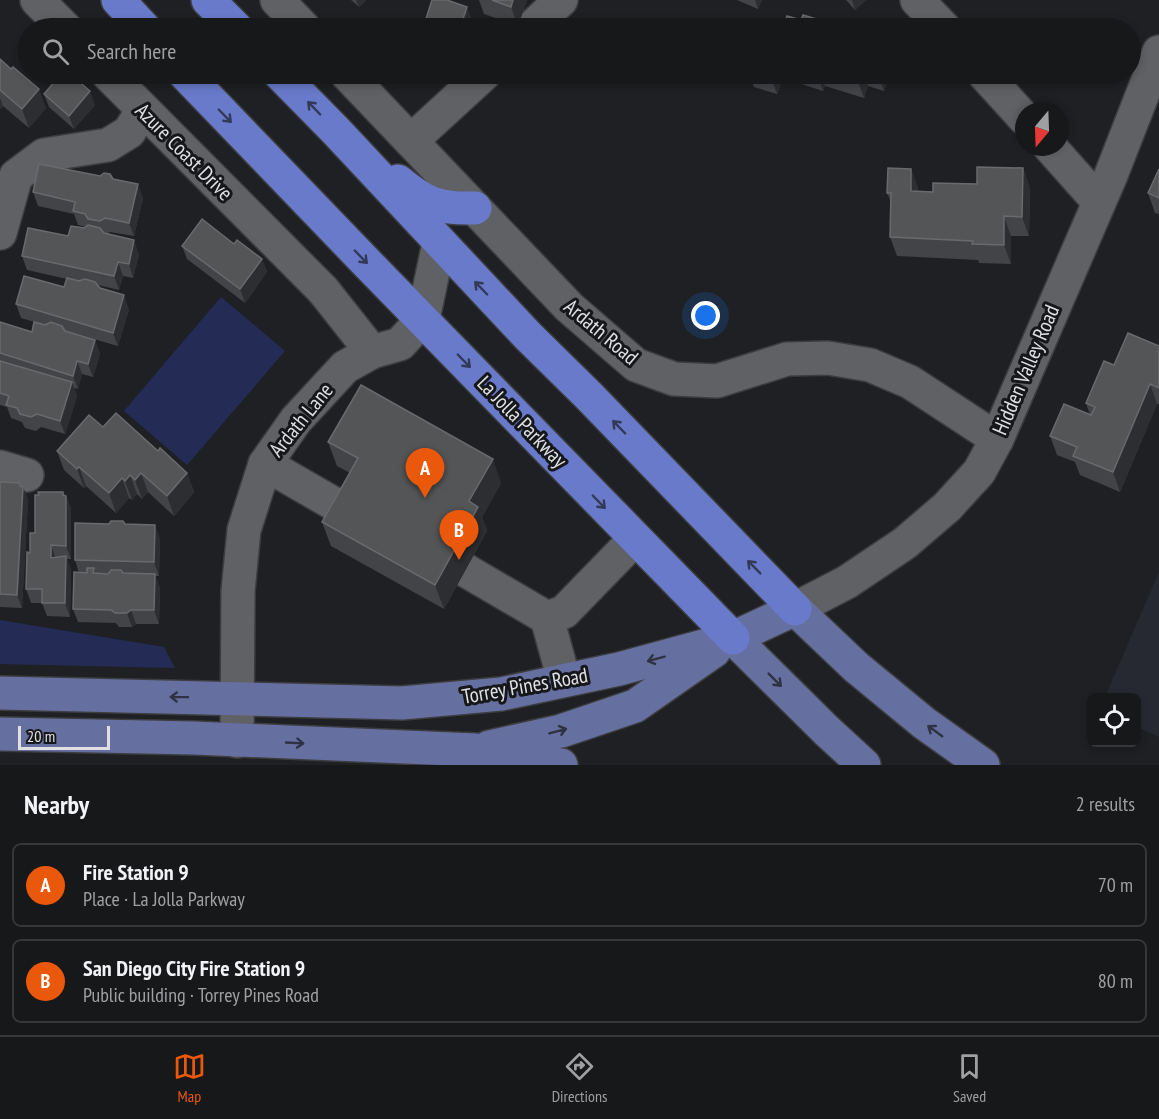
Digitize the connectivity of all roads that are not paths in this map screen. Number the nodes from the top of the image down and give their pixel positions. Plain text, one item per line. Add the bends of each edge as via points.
1 (37, 0) edge
2 (118, 0) edge
3 (208, 0) edge
4 (277, 0) edge
5 (561, 0) edge
6 (917, 0) edge
7 (54, 18) edge
8 (135, 18) edge
9 (226, 18) edge
10 (294, 18) edge
11 (542, 18) edge
12 (934, 18) edge
13 (1159, 52) edge
14 (118, 84) edge
15 (195, 84) edge
16 (290, 84) edge
17 (357, 84) edge
18 (473, 84) edge
19 (993, 84) edge
20 (1015, 108) edge
21 (143, 110) junction
22 (336, 130) junction
23 (411, 141) junction
24 (1058, 156) edge
25 (1099, 202) junction
26 (475, 208) junction
27 (0, 233) edge
28 (439, 243) junction
29 (423, 319) junction
30 (372, 352) junction
31 (997, 439) junction
32 (265, 464) junction
33 (350, 513) edge
34 (635, 539) junction
35 (465, 570) dead end
36 (795, 609) junction
37 (547, 618) junction
38 (733, 638) junction
39 (564, 680) junction
40 (0, 693) edge
41 (237, 699) junction
42 (0, 734) edge
43 (237, 741) junction
44 (475, 750) junction
45 (381, 756) edge
46 (561, 765) edge
47 (864, 765) edge
48 (983, 765) edge

1 - 7 street
2 - 8 highway
3 - 9 highway
4 - 10 street
5 - 11 street
6 - 12 street
13 - 25 street, Hidden Valley Road
14 - 21 street, Azure Coast Drive
15 -> 29 highway, La Jolla Parkway
22 -> 16 highway
17 - 23 street, Ardath Road
18 - 23 street
19 - 20 street
21 - 27 street via 129,132 108,145 44,155 16,176
21 - 30 street, Azure Coast Drive via 323,290
22 - 26 highway via 420,199 450,209
22 - 28 highway
23 - 26 street, Ardath Road
24 - 25 street
25 - 31 street, Hidden Valley Road
26 - 31 street, Ardath Road via 569,307 636,365 674,379 717,381 787,359 828,358 870,364 910,382
28 - 29 street
36 -> 28 highway
29 - 30 street, Ardath Lane via 400,344
29 -> 34 highway, La Jolla Parkway
30 - 32 street, Ardath Lane via 345,367 296,420
31 - 36 street, Hidden Valley Road via 979,472 947,507 905,543 847,582
32 - 33 street
32 - 41 street, Ardath Lane via 243,530
34 - 37 street via 564,612
34 - 38 highway, La Jolla Parkway
35 - 37 street
36 - 38 main road, Torrey Pines Road
48 -> 36 main road via 856,668
37 - 39 street
38 -> 39 main road, Torrey Pines Road
44 -> 38 main road via 561,730 635,706
38 -> 47 main road, La Jolla Parkway
39 - 41 main road, Torrey Pines Road via 501,694 402,703
41 -> 40 main road, Torrey Pines Road
41 - 43 street, Ardath Lane
42 - 43 main road
43 -> 45 main road
44 - 45 main road
44 - 46 main road

